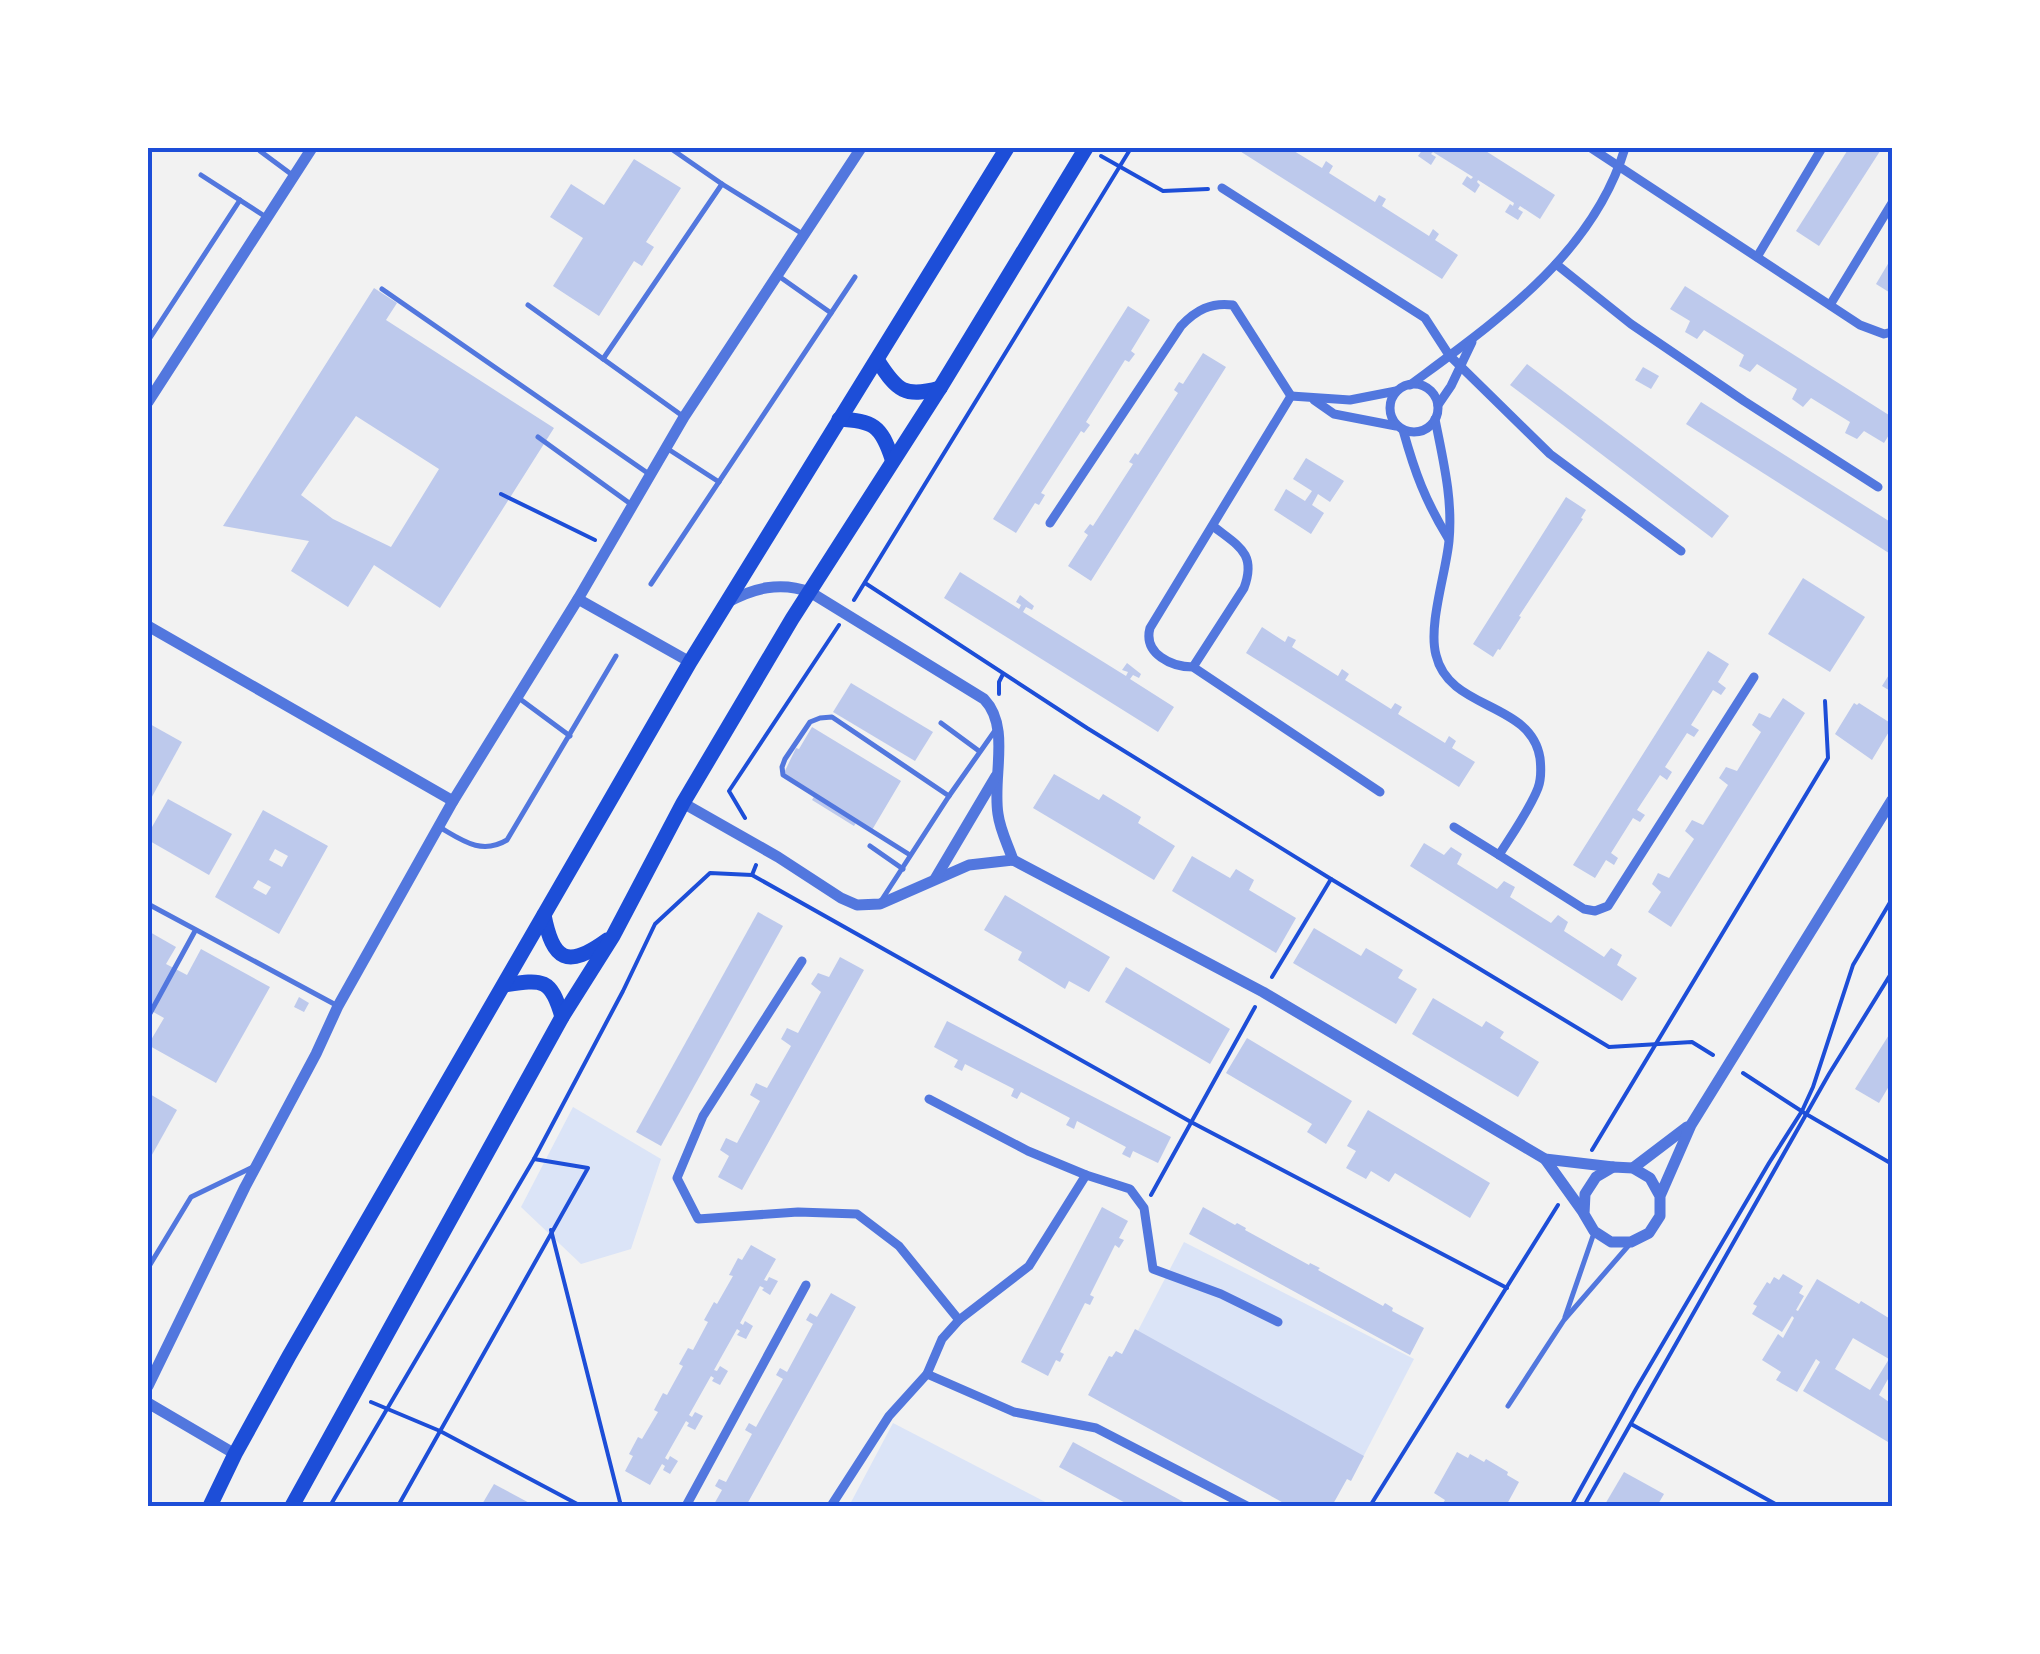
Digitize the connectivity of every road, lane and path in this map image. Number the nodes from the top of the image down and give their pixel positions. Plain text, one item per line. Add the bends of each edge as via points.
1 (259, 148) edge
2 (312, 148) edge
3 (670, 148) edge
4 (860, 148) edge
5 (1007, 148) edge
6 (1086, 148) edge
7 (1591, 148) edge
8 (1625, 148) edge
9 (1822, 148) edge
10 (1620, 166) junction
11 (1119, 167) dead end
12 (202, 175) dead end
13 (294, 176) junction
14 (722, 184) junction
15 (1222, 188) joint
16 (240, 200) junction
17 (1892, 203) edge
18 (267, 217) junction
19 (804, 234) junction
20 (1757, 257) junction
21 (1556, 264) junction
22 (777, 275) junction
23 (855, 277) dead end
24 (382, 289) dead end
25 (1830, 304) junction
26 (528, 305) dead end
27 (831, 313) junction
28 (1892, 332) edge
29 (1473, 340) junction
30 (148, 341) edge
31 (1449, 355) junction
32 (602, 359) junction
33 (878, 361) junction
34 (1462, 366) junction
35 (1410, 384) junction
36 (940, 388) junction
37 (1396, 391) junction
38 (1291, 396) junction
39 (1312, 398) junction
40 (148, 402) edge
41 (1438, 405) junction
42 (684, 417) junction
43 (839, 419) junction
44 (1436, 419) junction
45 (1400, 428) junction
46 (538, 437) dead end
47 (666, 447) junction
48 (892, 459) junction
49 (650, 474) junction
50 (719, 482) junction
51 (1878, 487) dead end
52 (501, 494) dead end
53 (632, 505) junction
54 (1050, 523) dead end
55 (1214, 526) junction
56 (1449, 540) junction
57 (608, 546) junction
58 (1682, 551) dead end
59 (865, 583) dead end
60 (651, 584) dead end
61 (810, 592) junction
62 (578, 599) junction
63 (725, 604) junction
64 (148, 626) edge
65 (616, 656) dead end
66 (690, 662) junction
67 (1193, 666) junction
68 (1754, 676) dead end
69 (517, 697) junction
70 (1825, 701) dead end
71 (941, 724) dead end
72 (999, 725) junction
73 (570, 736) junction
74 (978, 751) junction
75 (996, 776) junction
76 (1380, 792) dead end
77 (949, 796) junction
78 (1892, 800) edge
79 (453, 801) junction
80 (682, 804) junction
81 (438, 826) junction
82 (1454, 827) dead end
83 (870, 846) dead end
84 (1499, 855) junction
85 (910, 856) junction
86 (1013, 860) junction
87 (903, 868) junction
88 (752, 875) dead end
89 (1331, 879) junction
90 (932, 883) junction
91 (1892, 899) edge
92 (148, 904) edge
93 (880, 904) junction
94 (544, 914) junction
95 (195, 931) junction
96 (613, 936) junction
97 (802, 960) dead end
98 (1892, 972) edge
99 (505, 985) junction
100 (1262, 992) junction
101 (338, 1006) junction
102 (148, 1017) edge
103 (562, 1017) junction
104 (1656, 1045) junction
105 (1730, 1064) junction
106 (929, 1099) dead end
107 (1804, 1113) junction
108 (1191, 1122) junction
109 (1691, 1125) junction
110 (534, 1159) dead end
111 (1545, 1159) junction
112 (1584, 1164) junction
113 (1892, 1164) edge
114 (256, 1166) junction
115 (1613, 1167) junction
116 (1633, 1168) junction
117 (1086, 1175) junction
118 (1567, 1190) junction
119 (1660, 1196) junction
120 (1144, 1208) junction
121 (1584, 1214) junction
122 (552, 1230) junction
123 (1594, 1232) junction
124 (1631, 1242) junction
125 (148, 1268) edge
126 (806, 1284) dead end
127 (1507, 1288) junction
128 (959, 1320) junction
129 (1564, 1320) junction
130 (1278, 1322) dead end
131 (927, 1374) junction
132 (148, 1386) edge
133 (355, 1393) junction
134 (148, 1403) edge
135 (1508, 1406) dead end
136 (1631, 1424) junction
137 (440, 1431) junction
138 (235, 1454) junction
139 (210, 1506) edge
140 (292, 1506) edge
141 (398, 1506) edge
142 (581, 1506) edge
143 (620, 1506) edge
144 (686, 1506) edge
145 (831, 1506) edge
146 (1246, 1506) edge
147 (1370, 1506) edge
148 (1571, 1506) edge
149 (1584, 1506) edge
150 (1778, 1506) edge

1 - 13 lane
2 - 13 street
3 - 14 lane
4 - 19 street
5 - 33 main road
6 - 36 main road
7 - 10 street
8 - 10 street
9 - 20 street
10 - 20 street
10 - 21 street via 1595,216
11 - 15 path via 1163,191
12 - 16 lane
13 - 18 street
14 - 19 lane
14 - 32 lane
15 - 31 street via 1425,318
16 - 18 lane
16 - 30 lane
17 - 25 street
18 - 40 street
19 - 22 street
20 - 25 street
21 - 29 street
21 - 51 street via 1744,402
22 - 27 lane
22 - 42 street
23 - 27 lane
24 - 49 lane
25 - 28 street via 1860,326
26 - 32 lane
27 - 50 lane
29 - 31 street
29 - 34 street
31 - 34 street
31 - 35 street
32 - 42 lane
33 - 36 main road via 909,393
33 - 43 main road
34 - 41 street
34 - 58 street via 1550,454
35 - 37 street
35 - 41 street via 1425,387
36 - 48 main road
37 - 39 street via 1350,400
37 - 45 street via 1390,412
38 - 39 street
38 - 54 street via 1234,305 1204,307 1181,326
38 - 55 street
39 - 45 street via 1334,414
41 - 44 street
42 - 47 street
43 - 48 main road via 875,426
43 - 63 main road
44 - 45 street via 1418,432
44 - 56 street via 1450,502
45 - 56 street via 1428,506
46 - 53 lane
47 - 49 street
47 - 50 lane
48 - 61 main road
49 - 53 street
50 - 60 lane
52 - 57 path
53 - 57 street
55 - 67 street via 1245,552 1249,575
55 - 67 street via 1147,637 1152,650 1172,664
56 - 84 street via 1435,654 1450,681 1530,732 1541,762 1538,787
57 - 62 street
59 - 89 path
61 - 63 street via 766,587
61 - 72 street via 984,699
61 - 80 main road
62 - 66 street
62 - 69 street
63 - 66 main road
64 - 79 street
65 - 73 lane
66 - 94 main road
67 - 76 street
68 - 84 street via 1608,906 1584,909
69 - 73 lane
69 - 79 street
70 - 104 path via 1828,758
71 - 74 lane
72 - 74 lane
72 - 75 street
73 - 81 lane via 512,836 500,844 469,845
74 - 77 lane
75 - 86 street via 998,814
75 - 90 street
77 - 85 lane
77 - 85 lane via 832,717 810,722 785,759 784,775
78 - 105 street
79 - 81 street
80 - 93 street via 842,898
80 - 96 main road
81 - 101 street
82 - 84 street
83 - 87 lane
85 - 87 lane
86 - 90 street via 969,866
86 - 100 street
87 - 93 lane
88 - 108 path
89 - 100 path
89 - 104 path via 1609,1046
90 - 93 street
91 - 107 path via 1853,966
92 - 95 lane
94 - 96 main road via 550,944 569,957
94 - 99 main road
95 - 101 lane
95 - 102 lane
96 - 103 main road
97 - 128 street via 702,1116 677,1178 698,1219 857,1214 899,1246
98 - 107 path
99 - 103 main road via 543,984
99 - 138 main road
100 - 108 path
100 - 111 street
101 - 114 street
103 - 133 main road
104 - 105 path via 1692,1042
104 - 112 path
105 - 107 path
105 - 109 street
106 - 117 street
107 - 113 path
107 - 136 path
107 - 148 path
108 - 120 path
108 - 127 path
109 - 116 street
109 - 119 street
110 - 122 path via 588,1168
111 - 112 street
111 - 118 street
112 - 115 street
114 - 125 lane via 191,1197
114 - 132 street
115 - 116 street
115 - 121 street via 1585,1194
116 - 119 street via 1650,1178
117 - 120 street via 1130,1190
117 - 128 street via 1029,1266
118 - 121 street
118 - 127 path
119 - 124 street via 1660,1216 1649,1233
120 - 130 street via 1153,1269
121 - 123 street
122 - 137 path
122 - 143 path
123 - 124 street via 1611,1242
123 - 129 lane
124 - 129 lane
126 - 144 street
127 - 147 path
128 - 131 street
129 - 135 lane
131 - 145 street via 889,1416
131 - 146 street via 1014,1412 1096,1428
133 - 137 path
133 - 140 main road
134 - 138 street
136 - 149 path
136 - 150 path
137 - 141 path
137 - 142 path
138 - 139 main road

